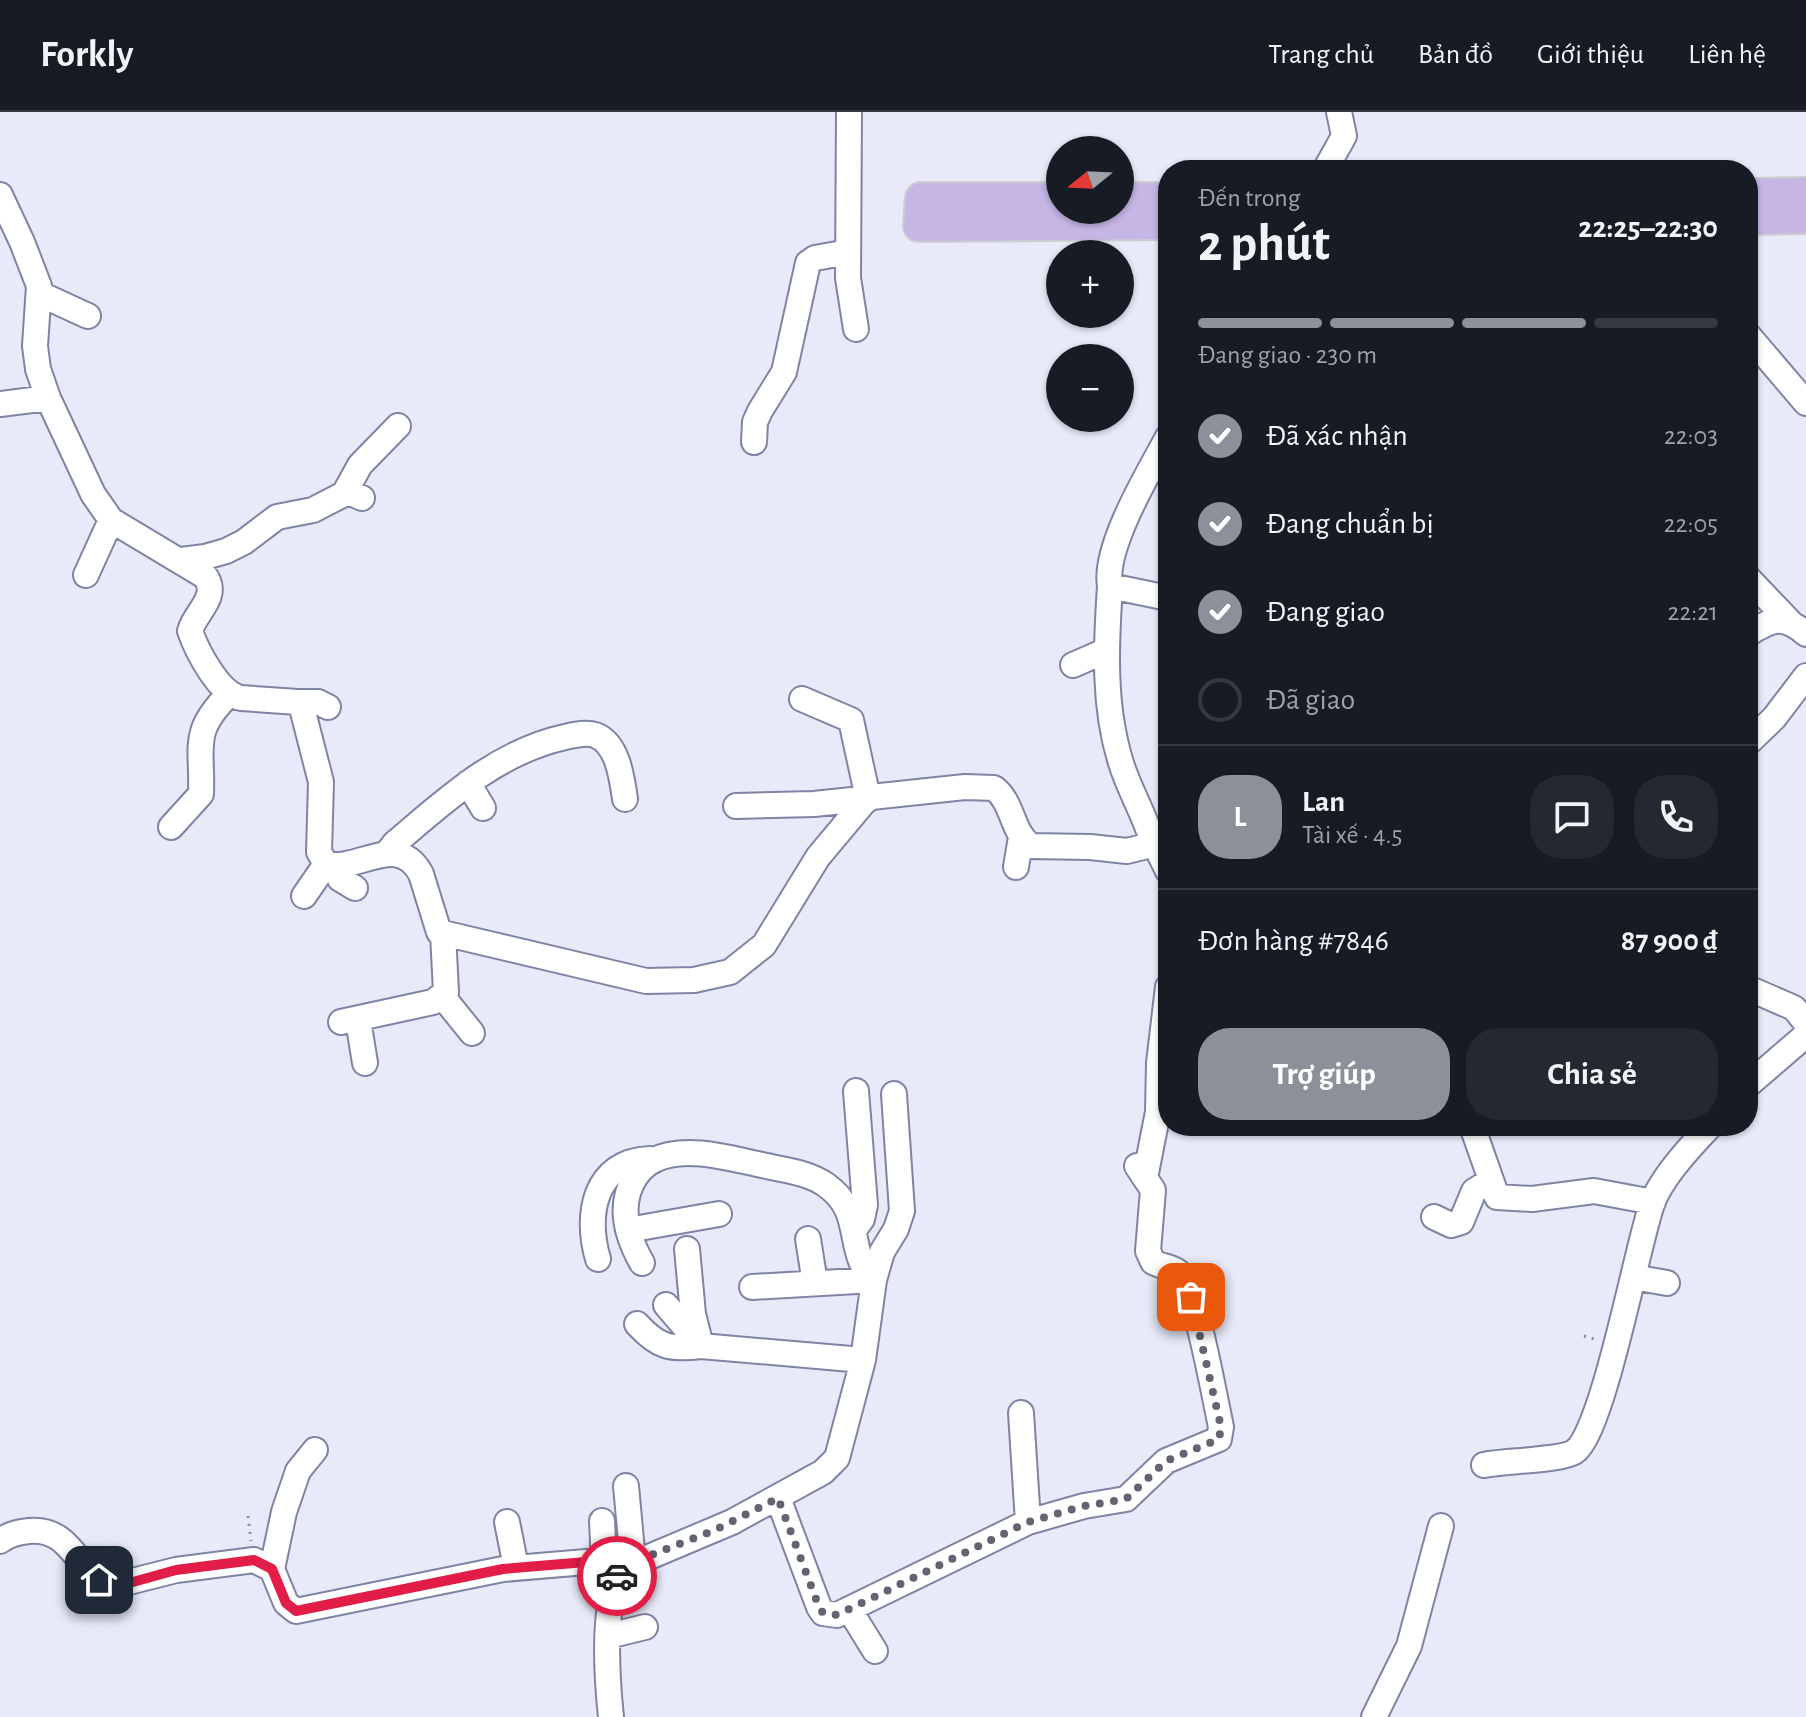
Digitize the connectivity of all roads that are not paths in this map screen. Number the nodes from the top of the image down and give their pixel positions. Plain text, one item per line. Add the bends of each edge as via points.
1 (849, 112) edge
2 (1339, 112) edge
3 (1331, 160) edge
4 (1806, 193) edge
5 (1758, 194) edge
6 (0, 195) edge
7 (1134, 198) edge
8 (1158, 198) edge
9 (1046, 199) edge
10 (1046, 218) edge
11 (1806, 218) edge
12 (1758, 219) edge
13 (1134, 222) edge
14 (1158, 224) edge
15 (848, 252) junction
16 (40, 294) junction
17 (88, 316) dead end
18 (856, 329) dead end
19 (1758, 347) edge
20 (48, 398) junction
21 (1806, 403) edge
22 (0, 404) edge
23 (398, 426) dead end
24 (754, 442) dead end
25 (1158, 457) edge
26 (111, 520) junction
27 (181, 560) junction
28 (86, 575) dead end
29 (1110, 586) junction
30 (1758, 588) edge
31 (1158, 596) edge
32 (1798, 628) edge
33 (1758, 639) edge
34 (1105, 651) junction
35 (1073, 665) dead end
36 (1806, 676) edge
37 (229, 694) junction
38 (802, 699) dead end
39 (298, 702) junction
40 (328, 707) dead end
41 (1758, 733) edge
42 (468, 783) junction
43 (625, 799) dead end
44 (868, 799) junction
45 (736, 806) dead end
46 (483, 808) dead end
47 (171, 827) dead end
48 (1021, 837) junction
49 (1151, 837) junction
50 (1158, 851) edge
51 (387, 853) junction
52 (333, 865) junction
53 (1016, 867) dead end
54 (355, 888) dead end
55 (304, 896) dead end
56 (443, 933) junction
57 (1758, 994) edge
58 (443, 997) junction
59 (1806, 1023) edge
60 (472, 1033) dead end
61 (1806, 1035) edge
62 (365, 1063) dead end
63 (1758, 1076) edge
64 (856, 1091) dead end
65 (894, 1094) dead end
66 (1158, 1112) edge
67 (1475, 1136) edge
68 (1701, 1136) edge
69 (652, 1159) junction
70 (1490, 1181) junction
71 (1653, 1202) junction
72 (719, 1214) dead end
73 (1434, 1217) dead end
74 (628, 1230) junction
75 (854, 1230) junction
76 (808, 1239) dead end
77 (687, 1249) dead end
78 (598, 1259) dead end
79 (642, 1263) dead end
80 (1633, 1277) junction
81 (874, 1280) junction
82 (815, 1283) junction
83 (1667, 1283) dead end
84 (752, 1287) dead end
85 (666, 1305) dead end
86 (637, 1324) dead end
87 (701, 1346) junction
88 (863, 1360) junction
89 (1021, 1413) dead end
90 (315, 1450) dead end
91 (1484, 1465) dead end
92 (626, 1486) dead end
93 (778, 1498) junction
94 (602, 1521) dead end
95 (507, 1522) dead end
96 (1028, 1522) junction
97 (1441, 1526) dead end
98 (0, 1541) edge
99 (114, 1561) dead end
100 (263, 1565) junction
101 (516, 1567) junction
102 (89, 1568) junction
103 (617, 1568) junction
104 (849, 1609) junction
105 (645, 1627) dead end
106 (608, 1636) junction
107 (875, 1651) dead end
108 (611, 1717) edge
109 (1374, 1717) edge

1 - 15 street
2 - 3 street via 1344,136
4 - 5 main road
6 - 16 street
7 - 8 main road
9 - 10 main road via 920,212
11 - 12 main road
13 - 14 main road
15 - 18 street
15 - 24 street via 808,263 784,372 755,422
16 - 17 street
16 - 20 street via 36,360
19 - 21 street
20 - 22 street
20 - 26 street via 76,461
23 - 27 street via 360,465 353,496 277,517 226,551
25 - 29 street via 1118,538
26 - 27 street
26 - 28 street
27 - 37 street via 209,583 210,597 190,631
29 - 31 street
29 - 34 street
30 - 32 street
32 - 33 street via 1777,620
34 - 35 street
34 - 49 street via 1115,741
36 - 41 street
37 - 39 street
37 - 47 street via 201,735 201,794
38 - 44 street via 851,720
39 - 40 street
39 - 52 street via 321,782 319,852
42 - 43 street via 541,742 594,735 614,755
42 - 46 street
42 - 51 street
44 - 45 street
44 - 48 street via 994,788 1008,803
44 - 56 street via 818,857 764,945 730,972 694,980 646,981
48 - 49 street via 1037,848 1127,851 1147,846
48 - 53 street
49 - 50 street
51 - 52 street
51 - 56 street via 417,866
52 - 54 street via 340,879
52 - 55 street
56 - 58 street via 448,983
57 - 59 street via 1794,1008
58 - 60 street
58 - 62 street via 350,1021
61 - 63 street
64 - 75 street via 865,1205
65 - 81 street via 902,1211
66 - 96 street via 1141,1172 1153,1190 1148,1251 1153,1262 1174,1269 1186,1284 1221,1427 1219,1439 1166,1461 1126,1499
67 - 70 street
68 - 71 street
69 - 74 street via 637,1172 630,1189 625,1206
69 - 75 street via 693,1154 808,1175 840,1196
69 - 78 street via 623,1165 602,1184 592,1209
70 - 71 street via 1501,1198 1594,1191
70 - 73 street via 1474,1191 1458,1224
71 - 80 street
72 - 74 street
74 - 79 street
75 - 81 street via 861,1263
76 - 82 street
77 - 87 street
80 - 83 street
80 - 91 street via 1609,1372 1583,1444 1566,1456
81 - 82 street
81 - 88 street
82 - 84 street
85 - 87 street
86 - 87 street via 651,1340 666,1346
87 - 88 street
88 - 93 street via 837,1458
89 - 96 street
90 - 100 street via 298,1471
92 - 103 street
93 - 103 street via 715,1530
93 - 104 street via 819,1607 829,1615
94 - 103 street
95 - 101 street
96 - 104 street
97 - 109 street via 1409,1646
98 - 102 street via 15,1533 43,1531 64,1541
99 - 102 street
100 - 101 street via 296,1611
100 - 102 street via 176,1570 115,1587 103,1584
101 - 103 street via 590,1560
103 - 106 street
104 - 107 street
105 - 106 street
106 - 108 street

